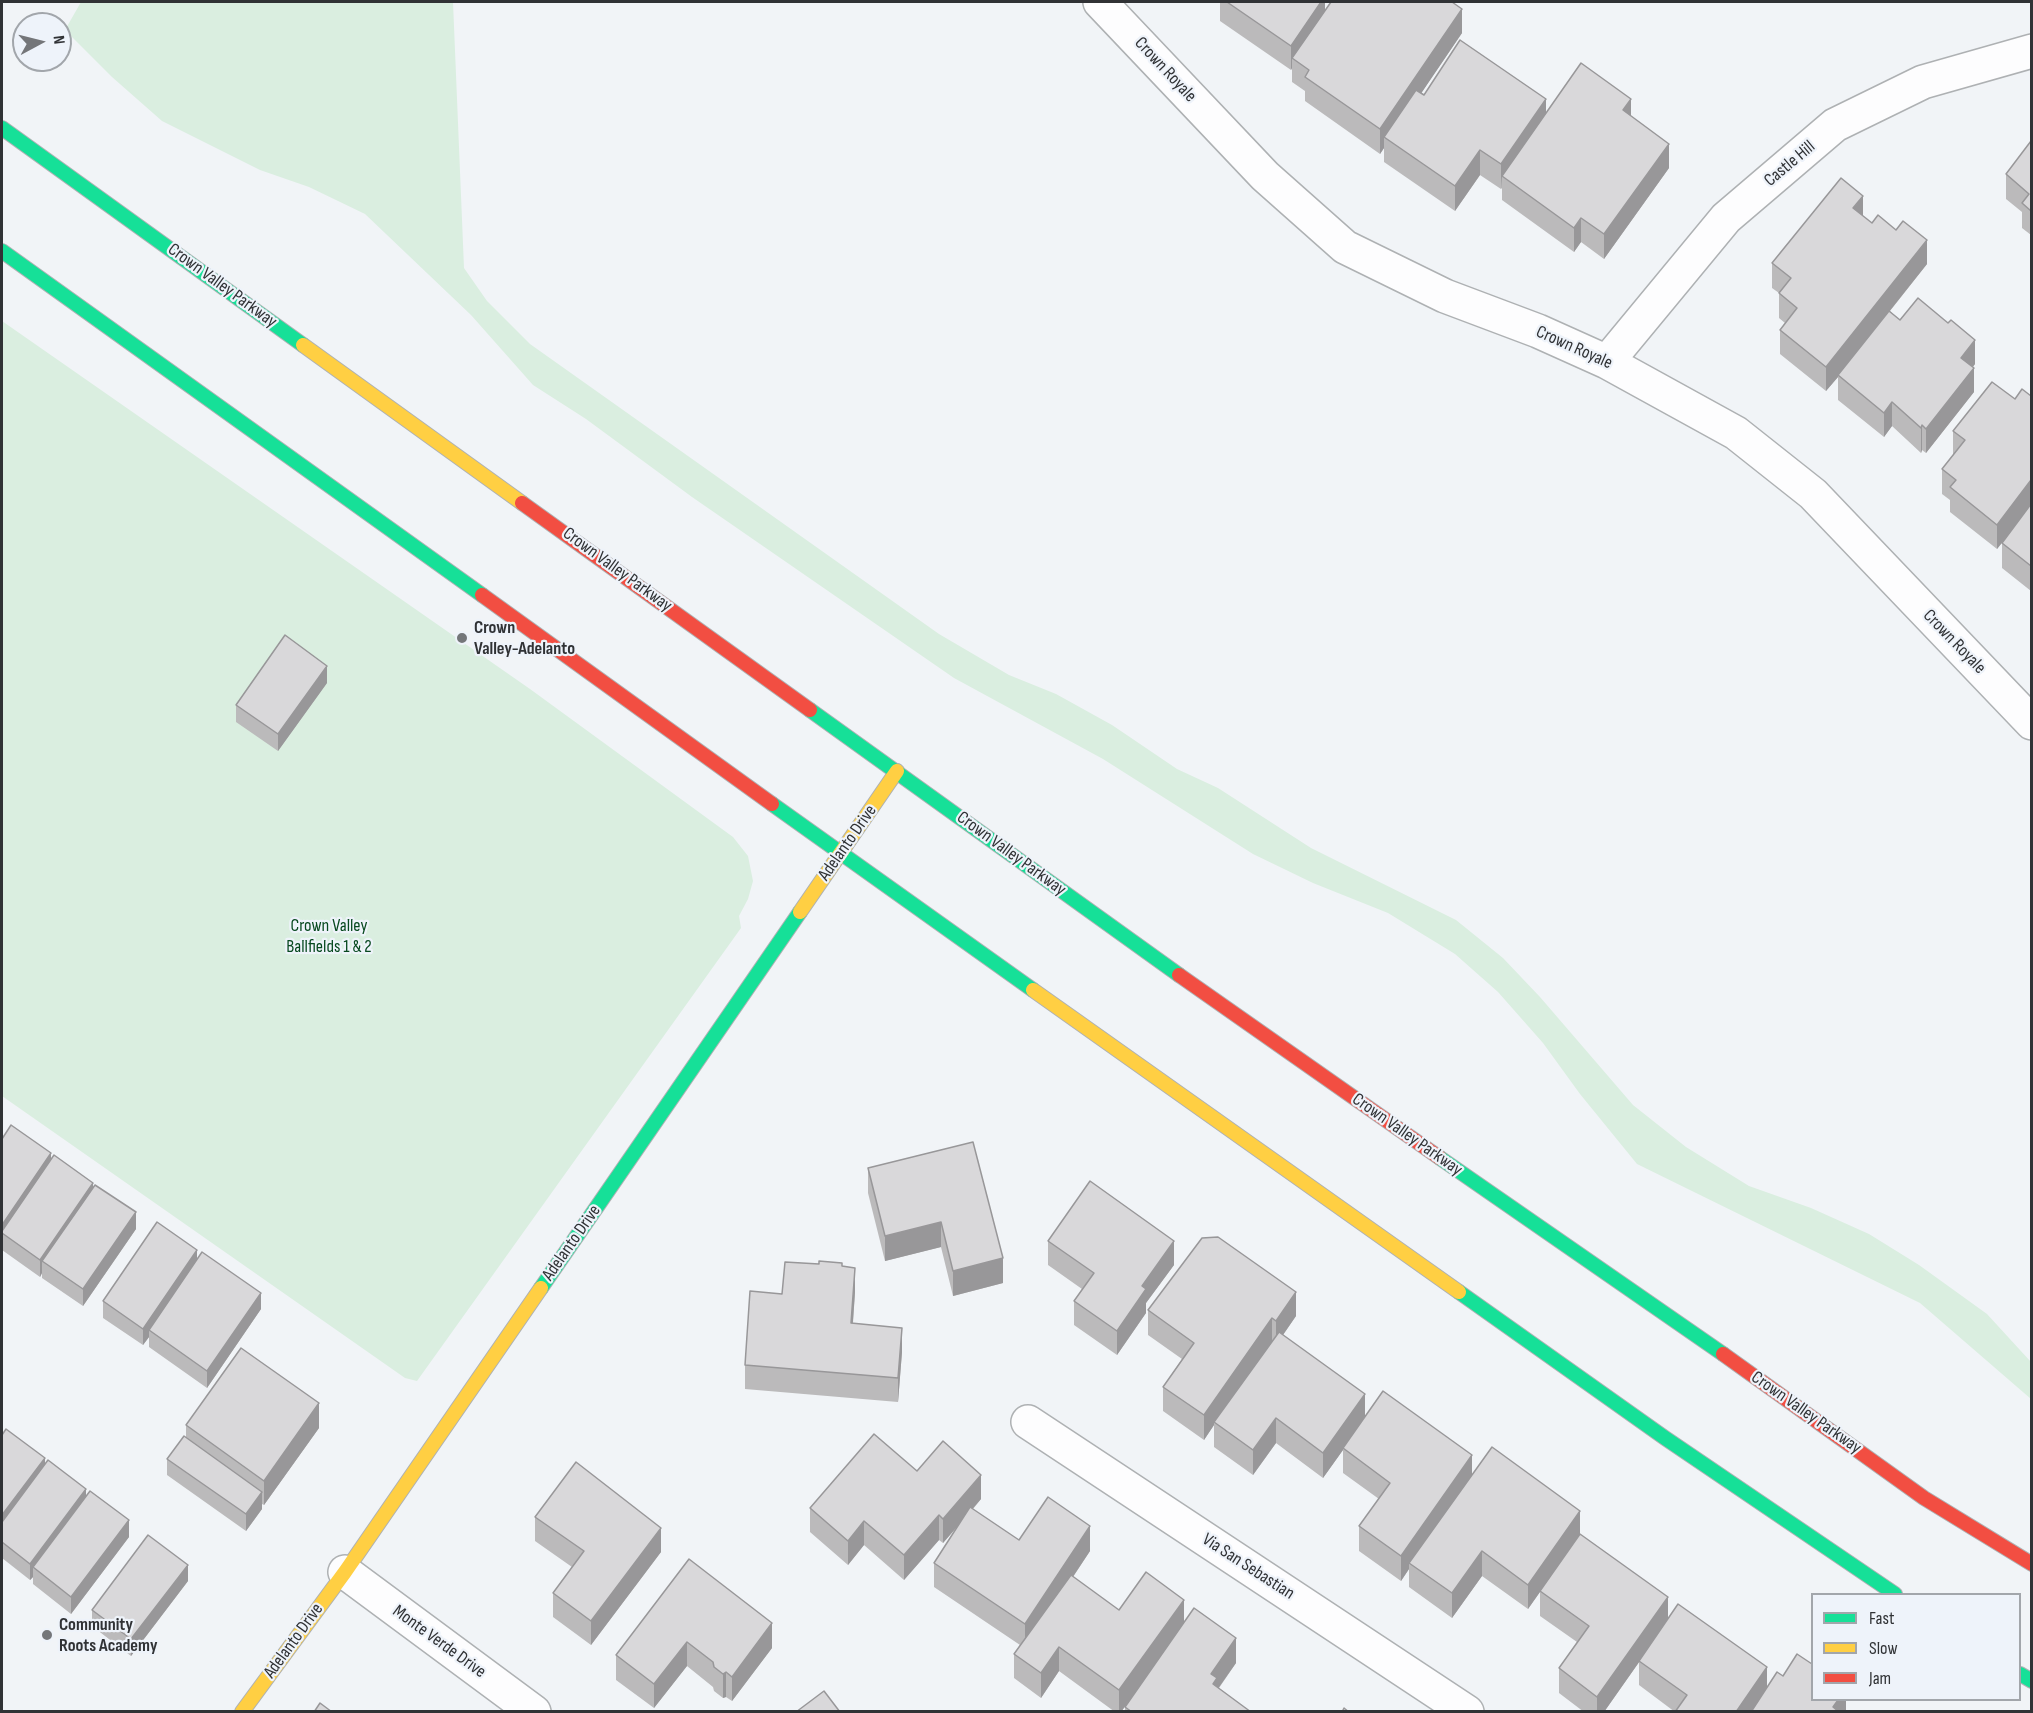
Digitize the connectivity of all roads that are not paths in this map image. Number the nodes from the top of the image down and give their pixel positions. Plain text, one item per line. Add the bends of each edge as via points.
1 (1100, 2) edge
2 (2031, 51) edge
3 (2, 128) edge
4 (2, 251) edge
5 (1607, 362) junction
6 (2031, 723) edge
7 (897, 771) junction
8 (841, 853) junction
9 (1028, 1422) dead end
10 (2031, 1564) edge
11 (345, 1572) junction
12 (1894, 1593) edge
13 (242, 1712) edge
14 (534, 1712) edge
15 (1467, 1712) edge

1 - 5 street, Crown Royale via 1265,176 1345,247 1445,297 1538,331
2 - 5 street, Castle Hill via 1923,82 1835,125 1726,218
3 - 7 main road, Crown Valley Parkway
4 - 8 main road
5 - 6 street, Crown Royale via 1736,433 1813,494
7 - 8 main road, Adelanto Drive
7 - 10 main road, Crown Valley Parkway via 1240,1019 1924,1498
8 - 11 main road, Adelanto Drive
8 - 12 main road via 1665,1438
9 - 15 street, Via San Sebastian
11 - 13 main road, Adelanto Drive
11 - 14 street, Monte Verde Drive

